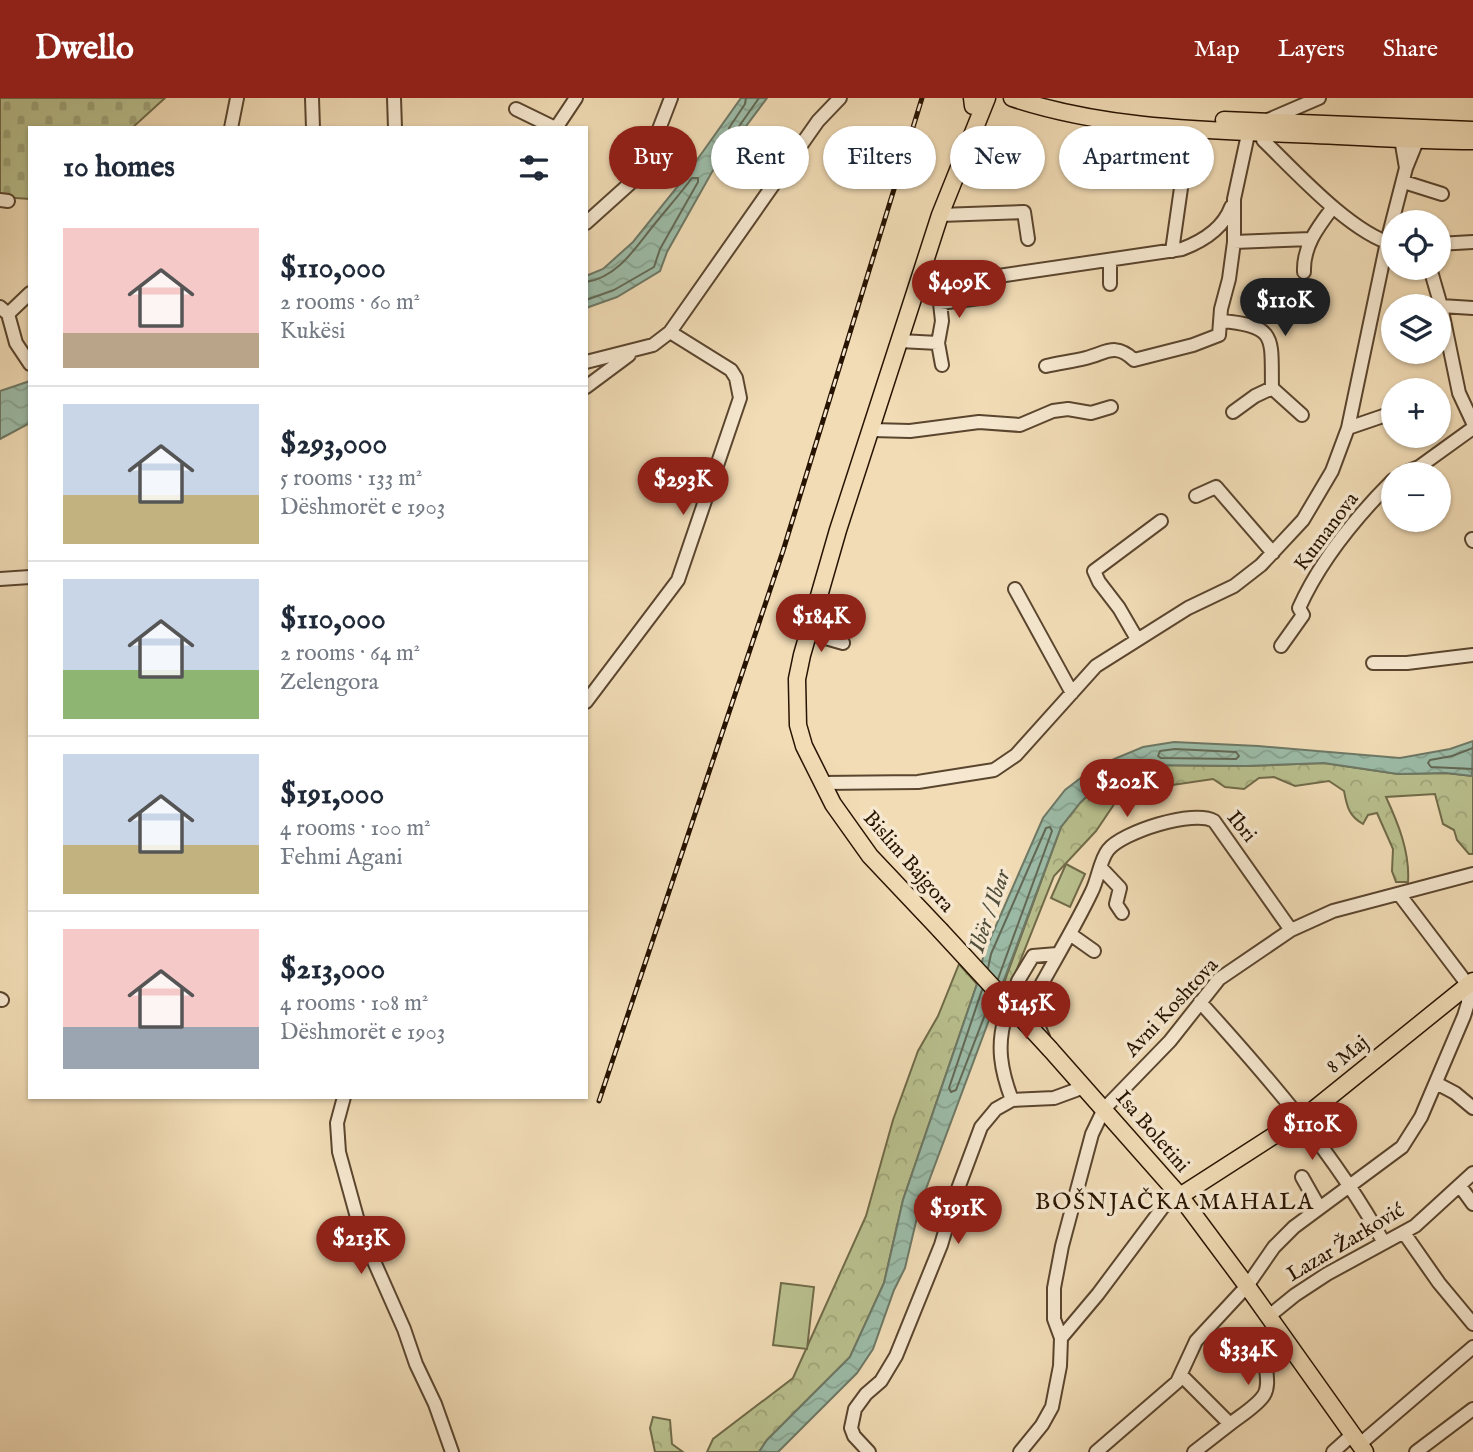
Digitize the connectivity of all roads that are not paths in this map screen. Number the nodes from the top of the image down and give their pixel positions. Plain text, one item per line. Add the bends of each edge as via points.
1 (237, 98) edge
2 (313, 98) edge
3 (394, 98) edge
4 (576, 98) edge
5 (671, 98) edge
6 (830, 98) edge
7 (840, 98) edge
8 (1048, 98) edge
9 (1018, 100) edge
10 (1314, 101) edge
11 (978, 102) edge
12 (516, 109) dead end
13 (818, 121) junction
14 (231, 126) edge
15 (313, 126) edge
16 (395, 126) edge
17 (552, 126) edge
18 (557, 126) edge
19 (1317, 129) junction
20 (1473, 130) edge
21 (1267, 131) junction
22 (1409, 134) junction
23 (1241, 135) junction
24 (1473, 141) edge
25 (1404, 182) junction
26 (1181, 189) edge
27 (1442, 194) dead end
28 (1234, 199) junction
29 (1332, 207) junction
30 (1398, 210) edge
31 (940, 215) junction
32 (588, 221) edge
33 (1028, 239) dead end
34 (1311, 239) junction
35 (1381, 239) edge
36 (1234, 242) junction
37 (1473, 242) edge
38 (1451, 243) edge
39 (1172, 251) junction
40 (1110, 260) junction
41 (1304, 272) dead end
42 (1382, 280) edge
43 (1110, 284) dead end
44 (917, 288) junction
45 (28, 294) edge
46 (980, 298) dead end
47 (1451, 307) edge
48 (1473, 308) edge
49 (4, 311) edge
50 (1222, 321) junction
51 (670, 332) junction
52 (900, 341) junction
53 (938, 343) junction
54 (634, 350) junction
55 (1451, 354) edge
56 (28, 361) edge
57 (588, 362) edge
58 (942, 365) dead end
59 (1046, 366) dead end
60 (588, 385) edge
61 (1272, 388) junction
62 (1111, 407) dead end
63 (1233, 412) dead end
64 (1302, 415) dead end
65 (1381, 417) edge
66 (1473, 423) edge
67 (1349, 428) junction
68 (1473, 428) edge
69 (872, 430) junction
70 (1426, 462) edge
71 (1381, 494) edge
72 (1196, 496) dead end
73 (1161, 521) dead end
74 (1273, 553) junction
75 (28, 577) edge
76 (0, 579) edge
77 (1015, 589) dead end
78 (808, 633) junction
79 (1137, 639) junction
80 (842, 643) dead end
81 (1280, 646) dead end
82 (1473, 655) edge
83 (1373, 663) dead end
84 (1072, 693) junction
85 (588, 699) edge
86 (822, 783) junction
87 (1101, 868) junction
88 (1473, 873) edge
89 (1399, 894) junction
90 (1122, 913) dead end
91 (1291, 930) junction
92 (1070, 934) junction
93 (1094, 951) dead end
94 (1057, 954) junction
95 (1471, 983) edge
96 (1014, 994) dead end
97 (1200, 1002) junction
98 (1006, 1015) dead end
99 (1049, 1049) junction
100 (1436, 1083) junction
101 (1084, 1087) junction
102 (343, 1099) edge
103 (1012, 1100) junction
104 (1473, 1108) edge
105 (1104, 1109) junction
106 (1301, 1118) junction
107 (1473, 1173) edge
108 (1302, 1177) dead end
109 (1350, 1186) junction
110 (1460, 1186) junction
111 (1180, 1196) junction
112 (1473, 1204) edge
113 (1319, 1208) junction
114 (1404, 1233) junction
115 (1384, 1243) junction
116 (1247, 1286) junction
117 (1272, 1321) junction
118 (1473, 1324) edge
119 (1061, 1338) junction
120 (1473, 1347) edge
121 (1181, 1375) junction
122 (1473, 1409) edge
123 (1230, 1424) junction
124 (1359, 1444) edge
125 (1103, 1450) edge
126 (452, 1452) edge
127 (869, 1452) edge
128 (1020, 1452) edge
129 (1194, 1452) edge
130 (1333, 1452) edge
131 (1416, 1452) edge

1 - 14 street
2 - 15 street
3 - 16 street
4 - 18 street
5 - 32 street via 636,177
6 - 13 street
7 - 13 street
8 - 21 main road via 1124,114
9 - 11 main road
9 - 23 main road via 1125,124
10 - 19 street
10 - 21 street
11 - 31 main road, Bislim Bajgora
12 - 17 street
13 - 51 street
19 - 21 main road
19 - 22 main road
20 - 22 main road
21 - 23 main road
21 - 29 street
22 - 24 main road
22 - 25 street
23 - 28 street
25 - 27 street
25 - 30 street
26 - 39 street
28 - 36 street
28 - 39 street via 1227,219 1206,238
29 - 34 street
29 - 35 street
31 - 33 street via 1024,212
31 - 44 main road, Bislim Bajgora
34 - 36 street
34 - 41 street
36 - 50 street
37 - 38 street
39 - 40 street
40 - 43 street
40 - 44 street
42 - 67 street
44 - 52 main road, Bislim Bajgora
45 - 49 street
46 - 53 street via 940,303
47 - 48 street
49 - 56 street
50 - 59 street via 1219,335 1178,349 1134,359 1123,351 1103,351
50 - 61 street via 1257,326 1267,337
51 - 54 street via 661,341
51 - 85 street via 731,370 739,388 738,408 678,580
52 - 53 street
52 - 69 main road, Bislim Bajgora
53 - 58 street
54 - 57 street
54 - 60 street
55 - 66 street via 1459,393
61 - 63 street
61 - 64 street
62 - 69 street via 1091,413 1053,411 1020,425 979,422 910,431
65 - 67 street
67 - 74 street via 1332,471 1303,520
68 - 70 street
69 - 78 main road, Bislim Bajgora
71 - 81 street, Kumanova via 1337,543 1306,593 1299,608 1303,615
72 - 74 street via 1216,487
73 - 79 street via 1094,571
74 - 79 street via 1234,586
75 - 76 street
77 - 84 street
78 - 80 street
78 - 86 main road, Bislim Bajgora via 797,679 797,725
79 - 84 street via 1096,666
82 - 83 street
84 - 86 street via 1016,755 995,769 918,782
86 - 99 main road, Bislim Bajgora, bridge via 870,856
87 - 90 street via 1120,888 1116,904
87 - 91 street, Ibri via 1108,849 1139,832 1179,820 1208,818 1219,825
87 - 92 street, Ibri
88 - 89 street, Avni Koshtova
89 - 91 street, Avni Koshtova via 1333,911
89 - 95 street
91 - 97 street, Avni Koshtova via 1219,979
92 - 93 street
92 - 94 street, Ibri
94 - 96 street via 1033,956
94 - 99 street, Ibri via 1033,1006
95 - 100 street via 1464,1016
95 - 106 main road, 8 Maj
97 - 105 street, Avni Koshtova via 1170,1041
97 - 106 street
98 - 103 street via 1000,1034 1002,1073
99 - 101 main road, Isa Boletini
100 - 104 street
100 - 109 street via 1422,1117 1402,1147
101 - 103 street via 1054,1098
101 - 105 main road, Isa Boletini
102 - 126 street via 337,1123 339,1152 361,1232
103 - 127 street via 996,1108 977,1134 941,1245 896,1356 855,1409 851,1428
105 - 111 main road, Isa Boletini
105 - 119 street via 1092,1133 1058,1267 1053,1312
106 - 109 street
106 - 111 main road, 8 Maj
107 - 110 street, Lazar Žarković
108 - 113 street
109 - 113 street
109 - 115 street
110 - 112 street
110 - 114 street, Lazar Žarković
111 - 116 main road, Isa Boletini
111 - 119 street via 1163,1207
113 - 116 street via 1274,1247
114 - 115 street, Lazar Žarković
114 - 118 street
115 - 117 street, Lazar Žarković via 1316,1281
116 - 117 main road, Isa Boletini
116 - 121 street via 1196,1341
117 - 123 street via 1265,1349 1264,1396
117 - 124 main road, Isa Boletini
119 - 128 street via 1052,1407
120 - 124 street
121 - 123 street
121 - 125 street
122 - 131 street
123 - 129 street
124 - 130 street

